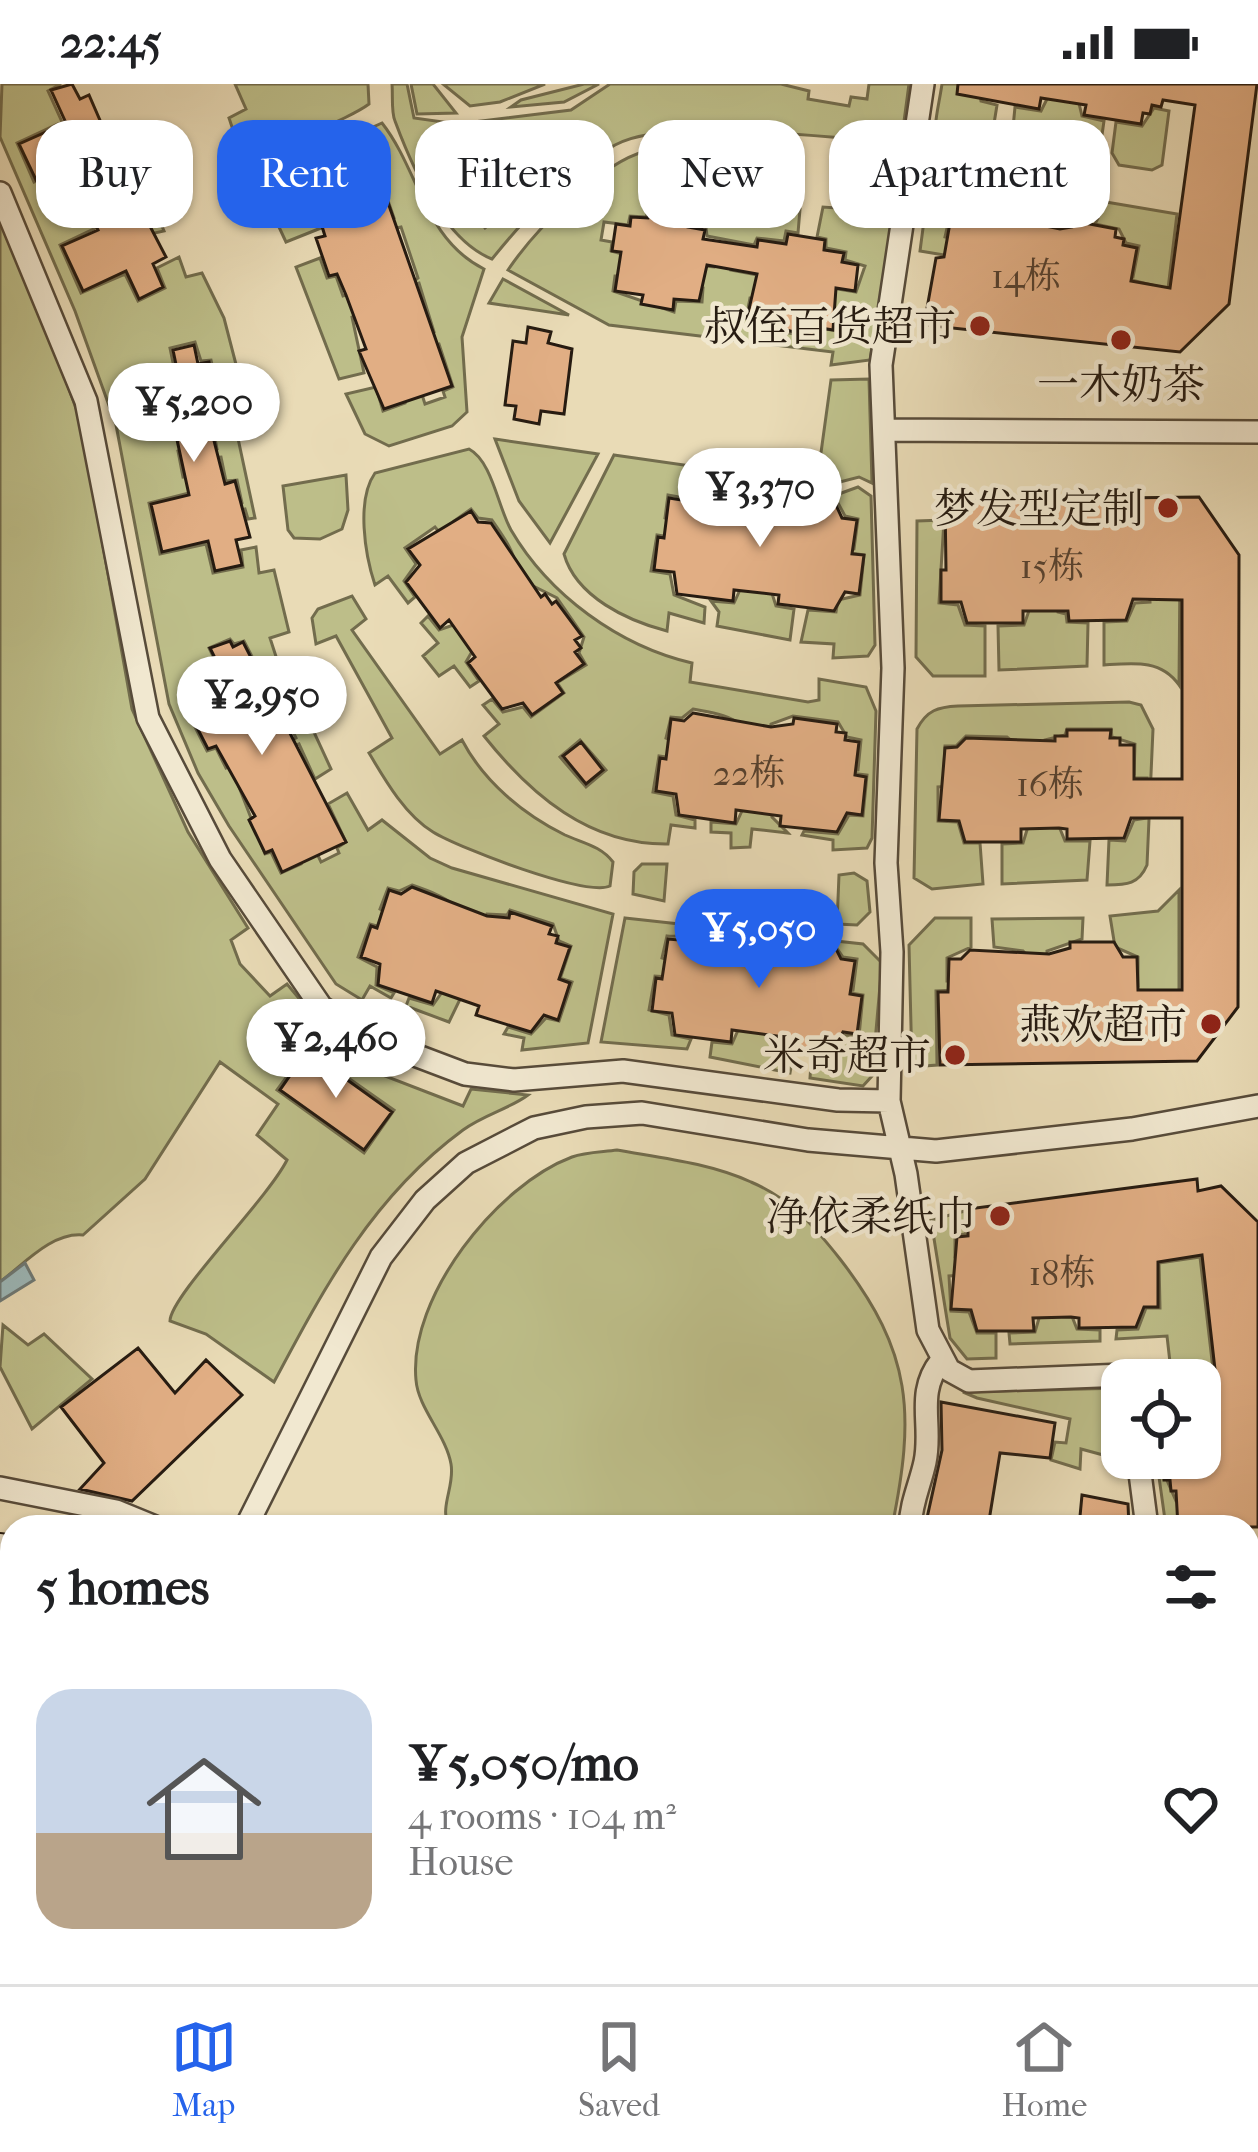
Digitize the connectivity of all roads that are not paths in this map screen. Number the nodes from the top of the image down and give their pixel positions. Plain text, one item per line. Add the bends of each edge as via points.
1 (923, 84) edge
2 (0, 193) edge
3 (885, 430) junction
4 (1258, 432) edge
5 (889, 1101) junction
6 (1258, 1106) edge
7 (898, 1148) junction
8 (941, 1361) junction
9 (1101, 1376) edge
10 (1141, 1479) edge
11 (0, 1488) edge
12 (127, 1515) edge
13 (252, 1515) edge
14 (911, 1515) edge
15 (1145, 1515) edge

1 - 3 street via 881,365
2 - 5 street via 86,400 148,718 220,860 322,1008 465,1074 514,1080 623,1071
3 - 4 street
3 - 5 street via 893,668
5 - 7 street
6 - 7 street via 1028,1143
7 - 8 street via 924,1313
7 - 13 street via 629,1114 548,1125 482,1152 425,1200 380,1257
8 - 9 street via 969,1381
8 - 14 street via 926,1385 925,1464
10 - 15 street
11 - 12 street

